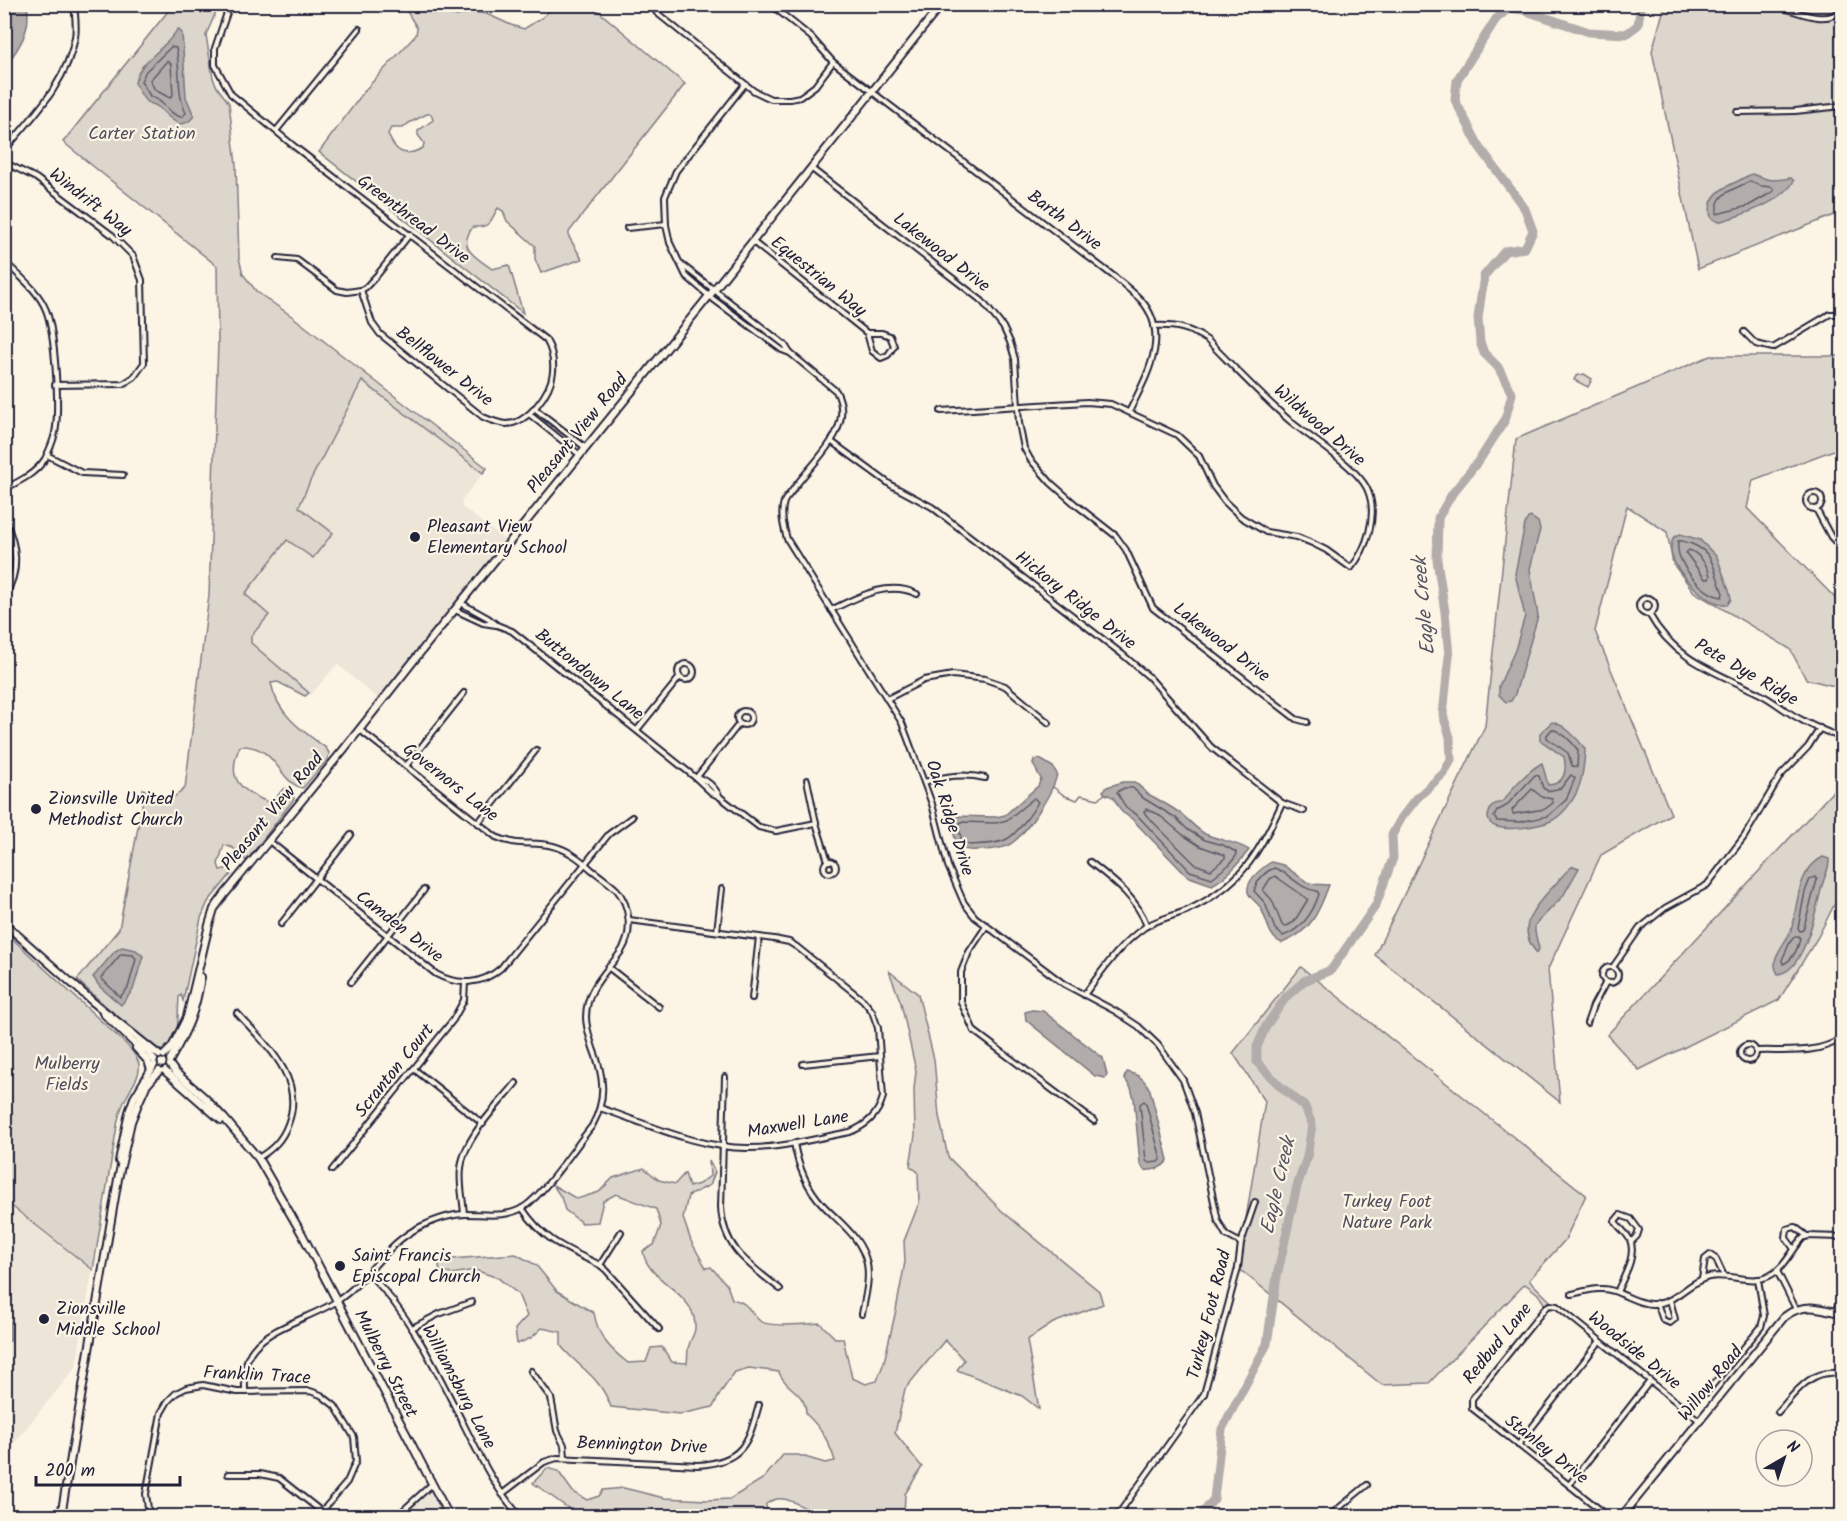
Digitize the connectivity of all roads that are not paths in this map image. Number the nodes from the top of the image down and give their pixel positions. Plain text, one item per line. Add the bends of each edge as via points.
1 (74, 4) edge
2 (230, 4) edge
3 (650, 4) edge
4 (770, 4) edge
5 (942, 4) edge
6 (1787, 9) dead end
7 (1842, 9) edge
8 (359, 29) dead end
9 (833, 62) junction
10 (745, 84) junction
11 (872, 91) junction
12 (1842, 106) edge
13 (1737, 112) dead end
14 (276, 132) junction
15 (4, 151) edge
16 (4, 162) edge
17 (812, 169) junction
18 (666, 224) junction
19 (627, 228) dead end
20 (410, 234) junction
21 (752, 241) junction
22 (278, 258) dead end
23 (4, 261) edge
24 (681, 264) junction
25 (361, 290) junction
26 (714, 290) junction
27 (709, 296) junction
28 (1842, 314) edge
29 (1154, 326) junction
30 (1744, 332) dead end
31 (867, 333) junction
32 (790, 354) junction
33 (56, 385) junction
34 (1018, 406) junction
35 (534, 408) junction
36 (941, 411) dead end
37 (1129, 412) junction
38 (529, 414) junction
39 (832, 442) junction
40 (586, 448) junction
41 (46, 455) junction
42 (580, 455) junction
43 (123, 475) dead end
44 (4, 489) edge
45 (1816, 509) junction
46 (4, 518) edge
47 (4, 544) edge
48 (1842, 549) edge
49 (4, 572) edge
50 (918, 594) dead end
51 (4, 597) edge
52 (461, 603) junction
53 (455, 609) junction
54 (831, 610) junction
55 (1649, 614) junction
56 (496, 625) junction
57 (680, 677) junction
58 (464, 693) dead end
59 (887, 699) junction
60 (1308, 722) dead end
61 (1049, 723) dead end
62 (739, 724) dead end
63 (1820, 728) junction
64 (360, 730) junction
65 (637, 730) junction
66 (1842, 738) edge
67 (536, 750) dead end
68 (406, 766) junction
69 (696, 778) junction
70 (985, 778) dead end
71 (807, 780) dead end
72 (924, 782) junction
73 (1282, 803) junction
74 (1304, 811) dead end
75 (632, 817) dead end
76 (478, 823) junction
77 (816, 823) junction
78 (351, 836) dead end
79 (269, 841) junction
80 (828, 861) dead end
81 (1090, 862) dead end
82 (585, 864) junction
83 (316, 879) junction
84 (722, 889) dead end
85 (424, 891) dead end
86 (629, 920) junction
87 (4, 923) edge
88 (281, 924) dead end
89 (987, 925) junction
90 (1147, 926) junction
91 (717, 932) junction
92 (388, 935) junction
93 (759, 937) junction
94 (608, 967) junction
95 (1613, 967) junction
96 (351, 982) dead end
97 (1606, 982) junction
98 (465, 983) junction
99 (1084, 995) junction
100 (752, 998) dead end
101 (93, 1002) junction
102 (660, 1007) dead end
103 (237, 1013) dead end
104 (1587, 1023) dead end
105 (1842, 1039) edge
106 (1756, 1051) junction
107 (880, 1056) junction
108 (160, 1061) junction
109 (803, 1064) dead end
110 (414, 1069) junction
111 (162, 1071) junction
112 (725, 1077) dead end
113 (516, 1083) dead end
114 (1842, 1088) edge
115 (1842, 1098) edge
116 (600, 1108) junction
117 (1094, 1121) dead end
118 (483, 1124) junction
119 (238, 1134) junction
120 (794, 1143) junction
121 (723, 1146) junction
122 (258, 1158) junction
123 (332, 1170) dead end
124 (118, 1179) junction
125 (1255, 1202) dead end
126 (522, 1208) junction
127 (464, 1214) junction
128 (621, 1232) dead end
129 (1808, 1236) junction
130 (1839, 1237) dead end
131 (1631, 1242) junction
132 (1241, 1243) junction
133 (1794, 1249) junction
134 (600, 1265) junction
135 (1777, 1271) junction
136 (368, 1274) junction
137 (1724, 1276) junction
138 (1758, 1279) junction
139 (1702, 1280) junction
140 (780, 1289) dead end
141 (1617, 1292) junction
142 (1572, 1294) dead end
143 (1842, 1295) edge
144 (1670, 1300) junction
145 (336, 1302) junction
146 (472, 1302) dead end
147 (1657, 1303) junction
148 (1550, 1305) joint
149 (1796, 1309) junction
150 (1835, 1312) junction
151 (862, 1314) dead end
152 (1842, 1314) edge
153 (412, 1328) junction
154 (659, 1329) dead end
155 (1600, 1341) junction
156 (531, 1371) dead end
157 (1842, 1374) edge
158 (1650, 1381) junction
159 (245, 1392) junction
160 (1695, 1395) dead end
161 (1470, 1403) joint
162 (759, 1405) dead end
163 (1778, 1412) dead end
164 (1700, 1421) junction
165 (1518, 1445) junction
166 (565, 1457) junction
167 (228, 1474) dead end
168 (431, 1485) junction
169 (1367, 1485) dead end
170 (1569, 1485) junction
171 (502, 1494) junction
172 (322, 1512) junction
173 (61, 1516) edge
174 (149, 1516) edge
175 (318, 1516) edge
176 (397, 1516) edge
177 (449, 1516) edge
178 (520, 1516) edge
179 (1117, 1516) edge
180 (1329, 1516) edge
181 (1608, 1516) edge
182 (1622, 1516) edge

1 - 15 street via 76,35 59,84
2 - 14 street, Greenthread Drive via 215,48 215,65 231,94
3 - 10 street
4 - 9 street, Barth Drive
5 - 11 main road, Pleasant View Road
6 - 7 street via 1827,17
8 - 14 street
9 - 10 street via 815,86 800,97 771,99
9 - 11 street, Barth Drive
10 - 18 street via 676,171 666,197
11 - 17 main road, Pleasant View Road
11 - 29 street, Barth Drive via 1116,278 1142,301
12 - 13 street
14 - 20 street, Greenthread Drive
16 - 33 street, Windrift Way via 36,178 112,235 133,256 142,280 144,358 140,371 123,384
17 - 21 main road, Pleasant View Road
17 - 34 street, Lakewood Drive via 987,306 1010,342
18 - 19 street
18 - 24 street
20 - 25 street
20 - 35 street, Greenthread Drive via 546,340 552,350 553,373
21 - 26 main road, Pleasant View Road
21 - 31 street, Equestrian Way
22 - 25 street via 297,260 337,290
23 - 33 street via 36,292 45,308 52,327
24 - 26 street, Oak Ridge Drive
24 - 27 street, Oak Ridge Drive via 686,276
25 - 38 street, Bellflower Drive via 380,334 483,417 506,424
26 - 27 main road, Pleasant View Road
26 - 32 street, Oak Ridge Drive via 785,345
27 - 32 street, Oak Ridge Drive
27 - 40 main road, Pleasant View Road
28 - 30 street via 1830,314 1773,348 1756,344
29 - 37 street, Barth Drive via 1152,364
29 - 37 street, Wildwood Drive via 1180,326 1207,340 1288,419 1356,474 1368,489 1371,501 1371,521 1358,559 1351,568 1312,543 1266,532 1241,517 1213,486 1199,456 1178,435
31 - 31 street, Equestrian Way via 872,351 881,358 888,355 894,346 890,336
32 - 39 street, Oak Ridge Drive via 839,395 839,426
33 - 41 street via 56,430
34 - 36 street, Wildwood Drive
34 - 37 street, Wildwood Drive via 1099,402
34 - 60 street, Lakewood Drive via 1030,459 1075,504 1116,536 1153,608 1296,719
35 - 38 street
35 - 40 street
38 - 42 street
39 - 54 street, Oak Ridge Drive via 784,502 783,526
39 - 73 street, Hickory Ridge Drive via 891,485 932,507 1122,654 1149,677 1211,747
40 - 42 main road, Pleasant View Road
41 - 43 street via 82,472
41 - 44 street via 32,473
42 - 52 main road, Pleasant View Road
45 - 45 street via 1823,499 1812,493 1806,502
45 - 48 street
46 - 51 street via 14,542 16,561
47 - 49 street
50 - 54 street via 892,588 875,590
52 - 53 main road, Pleasant View Road
52 - 56 street, Buttondown Lane
53 - 56 street
53 - 64 main road, Pleasant View Road
54 - 59 street, Oak Ridge Drive
55 - 55 street, Pete Dye Ridge via 1655,605 1644,598 1639,609
55 - 63 street, Pete Dye Ridge via 1674,647 1706,669
56 - 65 street, Buttondown Lane via 512,631
57 - 57 street via 691,677 691,666 680,666
57 - 65 street
58 - 68 street
59 - 61 street via 924,680 953,675 985,679 1005,686
59 - 72 street, Oak Ridge Drive via 902,723
62 - 69 street
63 - 66 street, Pete Dye Ridge
63 - 95 street via 1809,747 1781,775 1744,837 1707,885 1665,908 1640,928
64 - 68 street, Governors Lane
64 - 79 main road, Pleasant View Road
65 - 69 street, Buttondown Lane
67 - 76 street
68 - 76 street, Governors Lane
69 - 77 street, Buttondown Lane via 759,826 776,831
70 - 72 street via 954,775
71 - 77 street
72 - 89 street, Oak Ridge Drive via 956,886 975,917
73 - 74 street, Hickory Ridge Drive
73 - 90 street via 1255,857 1226,888
75 - 82 street via 614,829
76 - 82 street, Governors Lane via 506,842 554,846
77 - 80 street
78 - 83 street
79 - 83 street, Camden Drive
79 - 108 main road, Pleasant View Road via 214,909 187,1017
81 - 90 street via 1130,895
82 - 86 street, Governors Lane via 619,893
82 - 98 street via 501,968 483,979
83 - 88 street
83 - 92 street, Camden Drive
84 - 91 street
85 - 92 street
86 - 91 street, Maxwell Lane
86 - 94 street via 625,945
87 - 101 main road
89 - 99 street, Oak Ridge Drive
89 - 117 street via 961,972 961,1002 974,1031
90 - 99 street via 1121,946
91 - 93 street, Maxwell Lane
92 - 96 street
92 - 98 street, Camden Drive via 436,974
93 - 100 street
93 - 107 street, Maxwell Lane via 789,942 863,1000 876,1019
94 - 102 street
94 - 116 street via 595,984 585,1015 603,1079
95 - 97 street via 1603,970
95 - 97 street via 1617,978
97 - 104 street
98 - 110 street, Scranton Court via 458,1013
99 - 132 street, Oak Ridge Drive via 1138,1026 1158,1044 1183,1080 1196,1113 1218,1221 1226,1235
101 - 108 main road
101 - 108 main road via 148,1061
103 - 122 street via 281,1065 292,1094 292,1110 283,1136
105 - 106 street via 1810,1051
106 - 106 street via 1746,1045 1741,1057 1753,1060
107 - 109 street
107 - 120 street, Maxwell Lane via 883,1096 873,1118 850,1132
108 - 111 main road
108 - 111 main road, Mulberry Street
108 - 119 main road, Mulberry Street via 204,1097
108 - 124 main road via 129,1112
110 - 118 street
110 - 123 street, Scranton Court
111 - 119 main road, Mulberry Street
111 - 124 main road via 146,1086 131,1122
112 - 121 street
113 - 118 street
114 - 115 street
116 - 121 street, Maxwell Lane
116 - 126 street via 557,1171
118 - 127 street via 463,1158
119 - 122 main road, Mulberry Street
120 - 121 street, Maxwell Lane via 750,1148
120 - 151 street via 811,1190 851,1233 865,1256 868,1282
121 - 140 street via 722,1217 727,1236 737,1253
122 - 145 main road, Mulberry Street
124 - 173 main road
125 - 132 street, Turkey Foot Road
126 - 127 street via 496,1215
126 - 134 street via 553,1243
127 - 136 street via 410,1233 388,1250
128 - 134 street
129 - 130 street
129 - 133 street
129 - 133 street via 1795,1227 1787,1229 1786,1238
131 - 131 street via 1615,1221 1620,1215 1631,1219 1639,1230
131 - 141 street via 1629,1264
132 - 179 street, Turkey Foot Road via 1238,1268 1204,1394
133 - 135 street
134 - 154 street
135 - 138 street
135 - 149 street
136 - 145 street
136 - 153 street, Williamsburg Lane
137 - 138 street
137 - 139 street
137 - 139 street via 1710,1255
138 - 160 street via 1764,1316 1761,1327 1706,1393
139 - 144 street
141 - 142 street via 1596,1288
141 - 147 street via 1630,1299
143 - 150 street
144 - 147 street
144 - 147 street via 1675,1319 1670,1323 1663,1320
145 - 159 street via 258,1344 245,1366
145 - 168 main road, Mulberry Street
146 - 153 street
148 - 155 street, Woodside Drive via 1557,1306
148 - 161 street, Redbud Lane
149 - 150 main road via 1812,1306
149 - 164 main road, Willow Road via 1784,1317
150 - 152 main road
153 - 171 street, Williamsburg Lane
155 - 158 street, Woodside Drive
155 - 165 street
156 - 166 street via 551,1398
157 - 163 street via 1815,1376
158 - 164 street, Woodside Drive
158 - 170 street
159 - 172 street, Franklin Trace via 310,1391 326,1398 339,1411 354,1437 356,1461 347,1482
159 - 174 street, Franklin Trace via 196,1386 181,1390 168,1401 159,1420 146,1494
161 - 165 street, Stanley Drive
162 - 166 street, Bennington Drive via 746,1445 728,1458 710,1464
164 - 182 main road, Willow Road
165 - 170 street, Stanley Drive
166 - 171 street, Bennington Drive via 544,1462
167 - 172 street via 272,1476
168 - 176 street
168 - 177 main road, Mulberry Street
169 - 180 street
170 - 181 street, Stanley Drive
171 - 178 street, Williamsburg Lane
172 - 175 street, Franklin Trace

